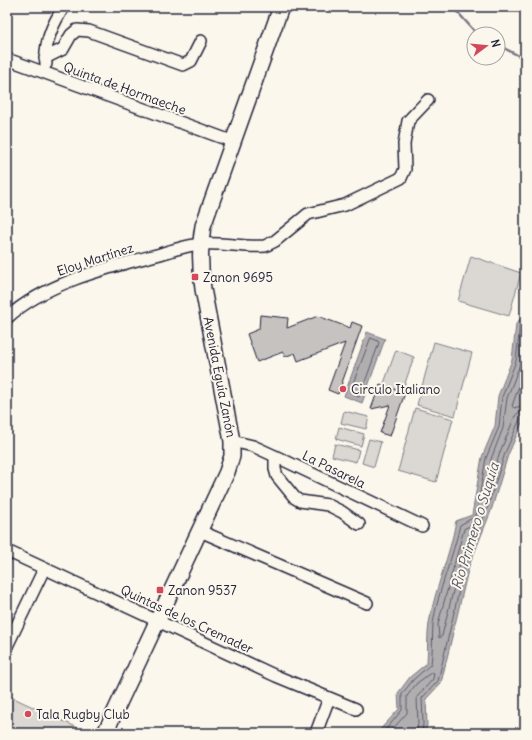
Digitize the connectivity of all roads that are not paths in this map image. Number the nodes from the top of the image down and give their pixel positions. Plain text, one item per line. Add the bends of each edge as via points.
1 (64, 7) edge
2 (280, 7) edge
3 (201, 41) dead end
4 (45, 58) junction
5 (7, 59) edge
6 (46, 74) junction
7 (428, 100) dead end
8 (234, 142) junction
9 (200, 244) junction
10 (7, 318) edge
11 (232, 441) junction
12 (275, 456) junction
13 (359, 524) dead end
14 (422, 526) dead end
15 (200, 531) junction
16 (7, 551) edge
17 (44, 569) junction
18 (367, 603) dead end
19 (158, 620) junction
20 (7, 646) edge
21 (329, 698) junction
22 (356, 709) dead end
23 (105, 733) edge
24 (316, 733) edge

1 - 4 street via 57,17 47,44
2 - 8 main road, Avenida Eguía Zanón
3 - 4 street via 190,61 184,65 89,31 77,30 71,34 64,48
4 - 6 street
5 - 6 street, Quinta de Hormaeche
6 - 8 street, Quinta de Hormaeche
7 - 9 street, Eloy Martínez via 408,121 404,144 405,169 401,178 345,205 308,214 265,246
8 - 9 main road, Avenida Eguía Zanón via 203,226
9 - 10 street, Eloy Martínez via 71,280 30,300
9 - 11 main road, Avenida Eguía Zanón via 203,289
11 - 12 street, La Pasarela via 253,446
11 - 15 main road, Avenida Eguía Zanón via 232,456 227,472
12 - 13 street via 274,469 277,476 295,498 328,505
12 - 14 street, La Pasarela
15 - 18 street
15 - 19 main road, Avenida Eguía Zanón
16 - 17 street, Quintas de los Cremader
17 - 19 street, Quintas de los Cremader
17 - 20 street
19 - 21 street, Quintas de los Cremader
19 - 23 main road, Avenida Eguía Zanón
21 - 22 street, Quintas de los Cremader
21 - 24 street

